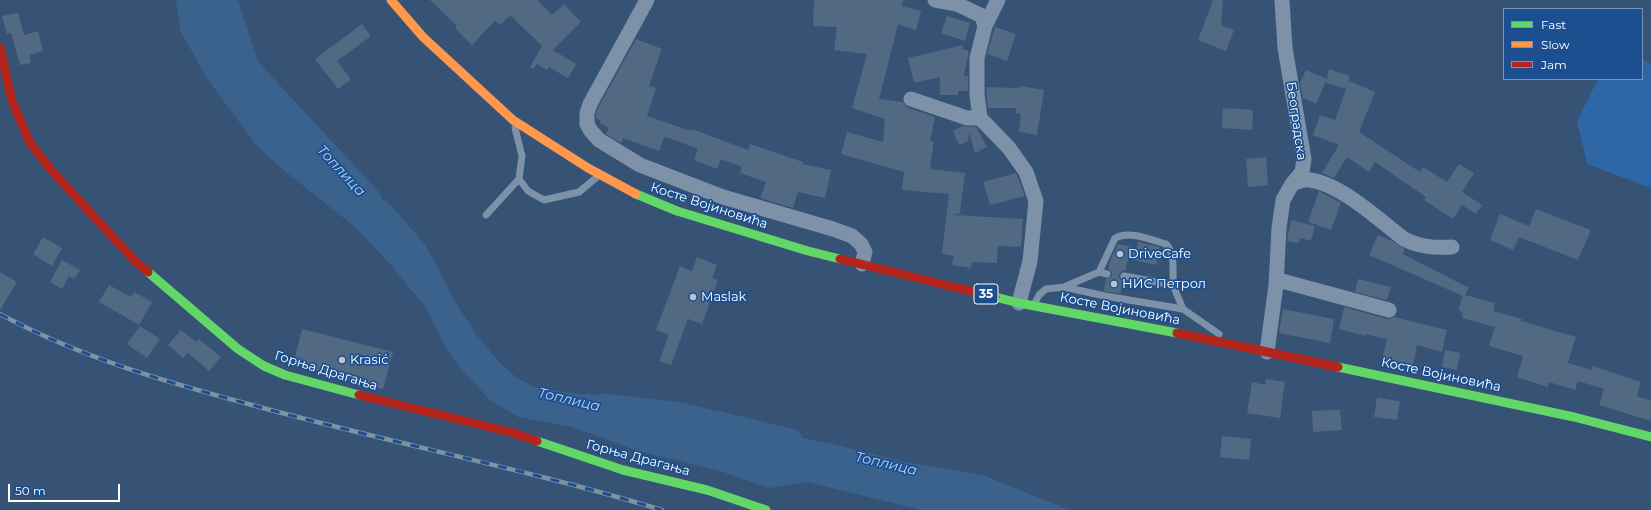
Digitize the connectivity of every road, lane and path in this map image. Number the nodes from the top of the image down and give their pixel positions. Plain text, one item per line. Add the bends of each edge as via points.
1 (391, 0) edge
2 (647, 0) edge
3 (935, 0) edge
4 (998, 0) edge
5 (1282, 0) edge
6 (985, 26) junction
7 (0, 48) edge
8 (911, 99) dead end
9 (980, 118) junction
10 (513, 120) junction
11 (600, 174) junction
12 (519, 179) junction
13 (1292, 184) junction
14 (486, 215) dead end
15 (1452, 247) dead end
16 (862, 264) junction
17 (1099, 272) junction
18 (1107, 274) dead end
19 (1124, 276) dead end
20 (1173, 285) junction
21 (1276, 285) junction
22 (1064, 287) junction
23 (1018, 302) junction
24 (1034, 305) junction
25 (1183, 310) junction
26 (1389, 310) dead end
27 (1224, 343) junction
28 (1267, 352) junction
29 (1651, 437) edge
30 (766, 510) edge

1 - 10 main road, Косте Војиновића / 35 via 423,37
2 - 16 street via 590,104 587,113 590,131 599,140 640,165 723,197 852,236 865,252
3 - 6 street via 957,4 982,16
4 - 6 street
5 - 13 street, Београдска via 1285,48 1304,159 1302,172
6 - 9 street via 977,58
7 - 30 main road, Горња Драгања via 15,108 30,142 52,171 134,260 206,323 264,366 285,375 384,402 510,432 623,470 707,490
8 - 9 street via 968,118
9 - 23 street via 1009,148 1026,172 1036,201 1030,261
10 - 11 main road, Косте Војиновића / 35
10 - 12 lane via 522,156
11 - 12 lane via 579,192 544,200 528,191
11 - 16 main road, Косте Војиновића / 35 via 641,196 684,214 808,251
12 - 14 lane
13 - 15 street via 1310,180 1343,193 1413,244
13 - 21 street, Београдска via 1283,200
16 - 23 main road, Косте Војиновића / 35
17 - 18 lane
17 - 20 lane via 1115,238 1124,235 1137,236 1169,247
17 - 22 lane
19 - 20 lane
20 - 25 lane
21 - 26 street via 1282,281
21 - 28 street, Београдска
22 - 24 lane, Косте Војиновића via 1046,289
22 - 25 lane, Косте Војиновића
23 - 24 main road, Косте Војиновића / 35
24 - 27 main road, Косте Војиновића / 35
25 - 27 lane, Косте Војиновића via 1221,336
27 - 28 main road, Косте Војиновића / 35
28 - 29 main road, Косте Војиновића / 35 via 1531,408

